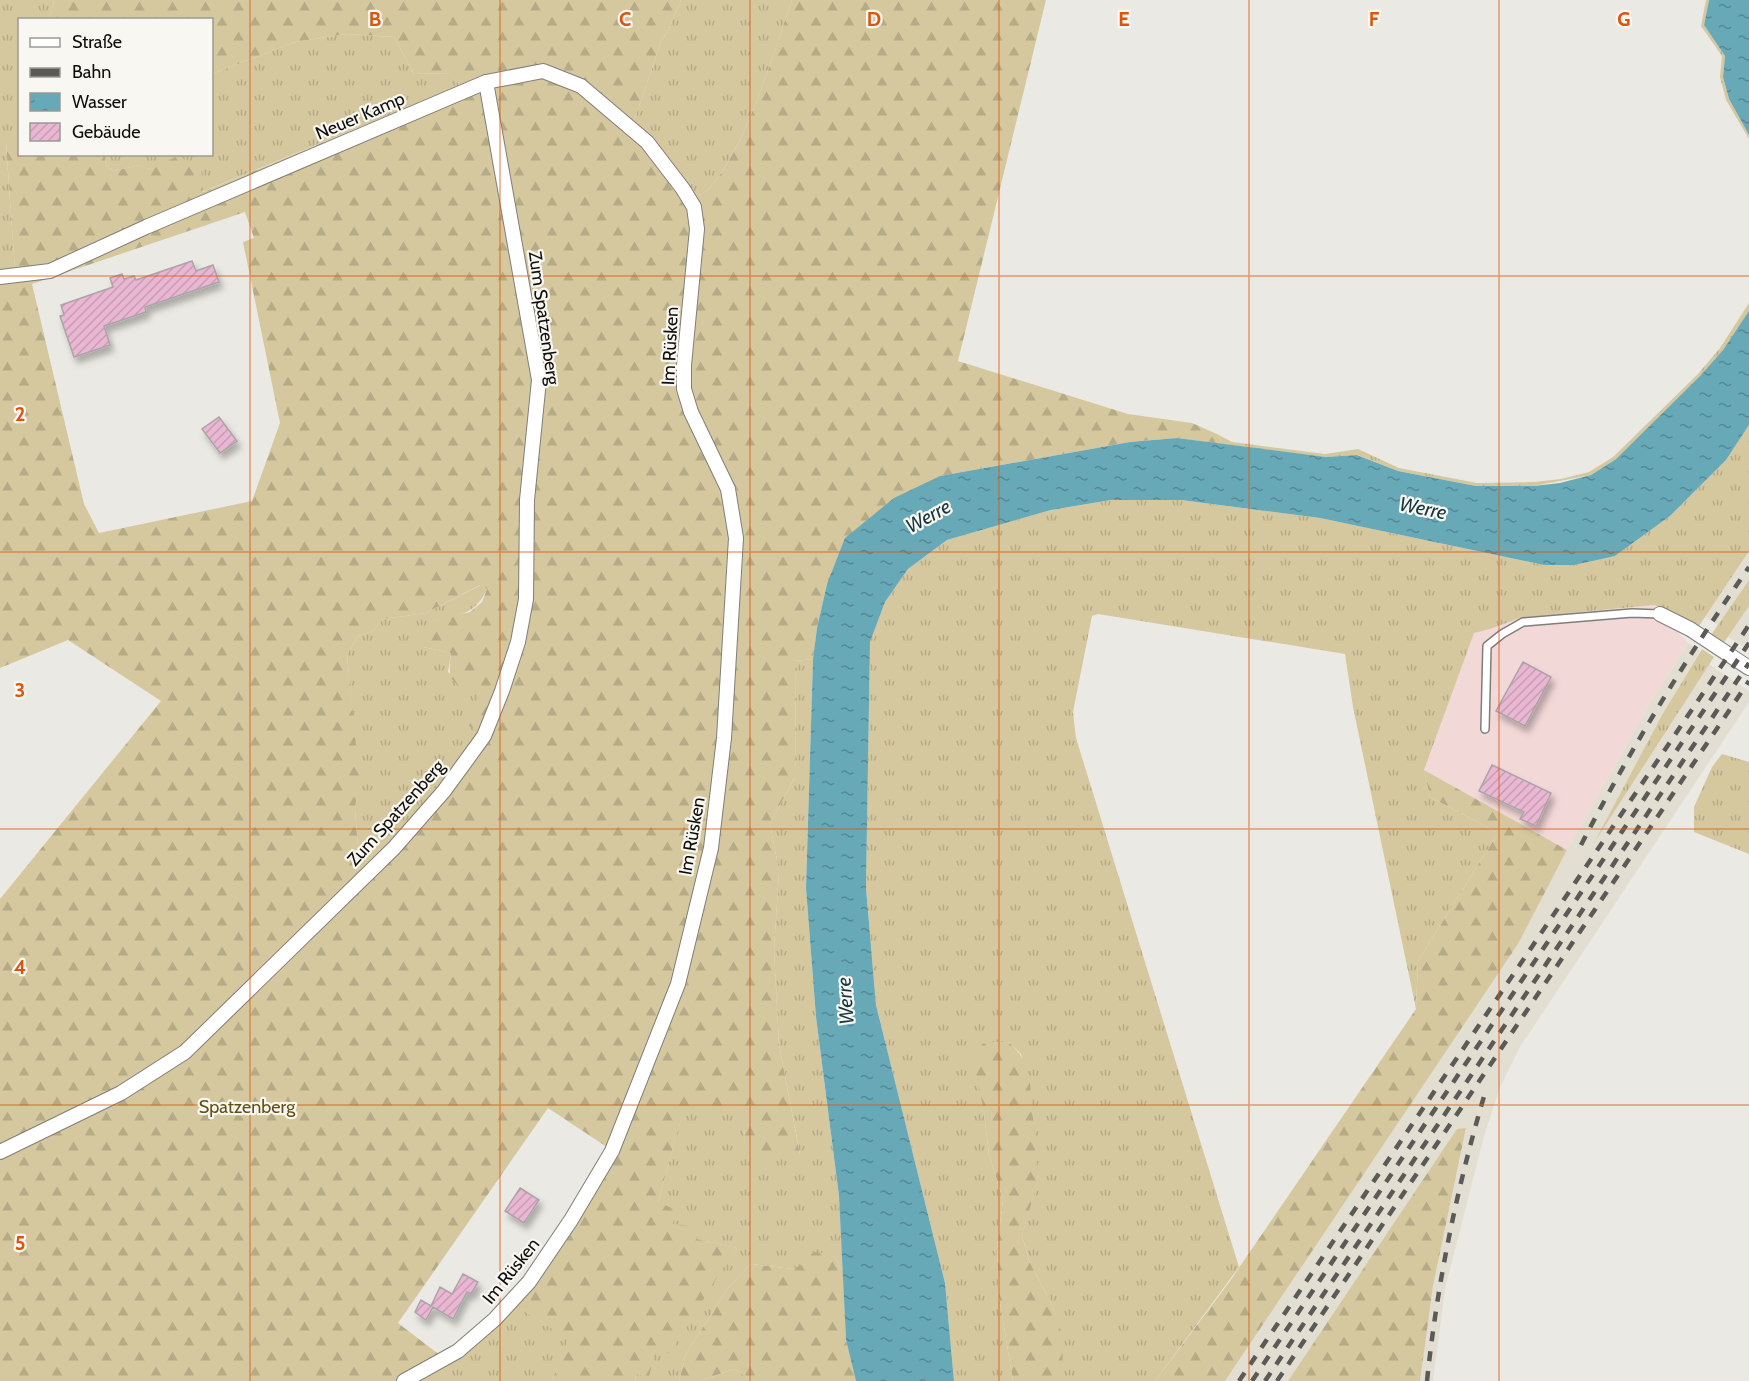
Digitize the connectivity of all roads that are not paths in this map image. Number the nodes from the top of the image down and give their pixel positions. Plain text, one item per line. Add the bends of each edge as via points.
1 (486, 82) junction
2 (694, 207) joint
3 (0, 277) edge
4 (1660, 614) joint
5 (1749, 668) edge
6 (1485, 729) dead end
7 (0, 1152) edge
8 (404, 1381) edge

1 - 2 street, Neuer Kamp via 543,70 581,86 646,142
1 - 3 street, Neuer Kamp via 50,270
1 - 7 street, Zum Spatzenberg via 539,380 527,500 526,599 518,642 484,736 444,791 394,848 185,1052 121,1093
2 - 8 street, Im Rüsken via 697,229 684,389 728,489 736,538 724,738 714,826 681,973 612,1151 529,1282 458,1351
4 - 5 street
4 - 6 lane via 1523,622 1502,634 1487,646

